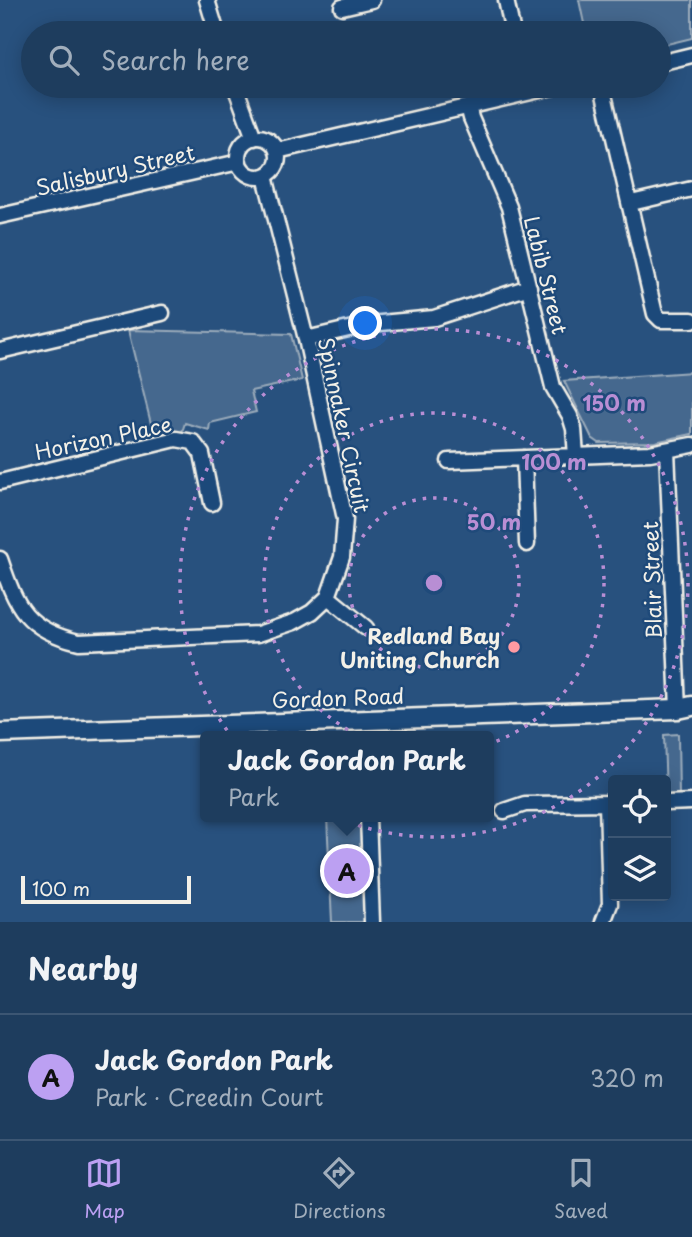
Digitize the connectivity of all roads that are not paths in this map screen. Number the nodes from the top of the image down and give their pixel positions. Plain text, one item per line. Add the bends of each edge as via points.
1 (207, 0) edge
2 (372, 0) edge
3 (506, 0) edge
4 (342, 7) dead end
5 (213, 21) edge
6 (510, 21) edge
7 (692, 55) edge
8 (671, 60) edge
9 (239, 98) edge
10 (496, 98) edge
11 (605, 98) edge
12 (468, 106) junction
13 (254, 138) junction
14 (277, 151) junction
15 (239, 162) junction
16 (265, 176) junction
17 (692, 189) edge
18 (631, 203) junction
19 (0, 216) edge
20 (529, 287) junction
21 (162, 313) dead end
22 (692, 320) edge
23 (306, 339) junction
24 (0, 351) edge
25 (692, 444) edge
26 (667, 450) junction
27 (576, 456) junction
28 (524, 458) junction
29 (449, 461) dead end
30 (0, 482) edge
31 (212, 503) dead end
32 (527, 544) dead end
33 (0, 559) edge
34 (328, 597) junction
35 (366, 628) dead end
36 (687, 709) edge
37 (0, 733) edge
38 (692, 802) edge
39 (608, 803) edge
40 (671, 803) edge
41 (504, 811) dead end
42 (368, 822) edge
43 (610, 838) edge
44 (372, 922) edge
45 (603, 922) edge

1 - 5 street
2 - 4 street
3 - 6 street
7 - 8 street
9 - 13 street
10 - 12 street
11 - 18 street
12 - 14 street
12 - 20 street, Labib Street via 509,207
13 - 14 street via 267,139
13 - 15 street via 240,149
14 - 16 street via 276,165
15 - 16 street via 245,173
15 - 19 street, Salisbury Street
16 - 23 street, Spinnaker Circuit
17 - 18 street
18 - 22 street via 655,314 662,320
20 - 23 street via 434,318 370,324
20 - 27 street, Labib Street via 553,387 575,429
21 - 24 street
23 - 34 street, Spinnaker Circuit via 345,519 342,557
25 - 26 street
26 - 27 street
26 - 36 street, Blair Street
27 - 28 street
28 - 29 street
28 - 32 street
30 - 31 street, Horizon Place via 176,439 193,442 202,454
33 - 34 street via 12,597 23,612 59,638 79,642 258,634 294,622
34 - 35 street
36 - 37 street, Gordon Road
38 - 40 street
39 - 41 street via 525,804
42 - 44 street
43 - 45 street via 610,904

